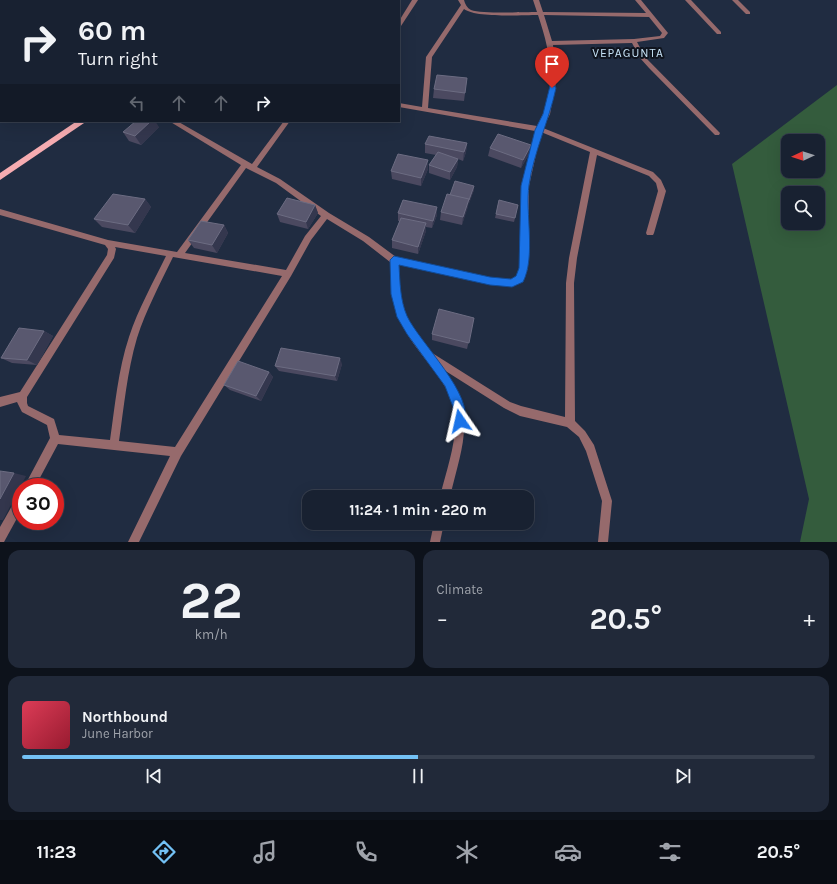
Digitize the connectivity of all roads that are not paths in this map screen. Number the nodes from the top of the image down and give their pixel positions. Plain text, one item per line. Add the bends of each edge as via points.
1 (415, 0) edge
2 (536, 0) edge
3 (638, 0) edge
4 (688, 0) edge
5 (735, 0) edge
6 (462, 3) edge
7 (540, 13) junction
8 (748, 13) dead end
9 (651, 15) junction
10 (400, 23) edge
11 (719, 33) dead end
12 (634, 41) junction
13 (550, 43) junction
14 (400, 105) edge
15 (425, 110) junction
16 (81, 122) edge
17 (174, 122) edge
18 (286, 122) edge
19 (539, 130) junction
20 (717, 133) dead end
21 (594, 151) junction
22 (245, 164) junction
23 (253, 168) junction
24 (0, 176) edge
25 (0, 212) edge
26 (326, 215) junction
27 (650, 233) dead end
28 (108, 243) junction
29 (175, 254) junction
30 (394, 260) junction
31 (288, 274) junction
32 (427, 354) junction
33 (23, 396) junction
34 (0, 402) edge
35 (570, 423) junction
36 (56, 439) junction
37 (114, 445) junction
38 (177, 452) junction
39 (34, 478) edge
40 (446, 490) edge
41 (12, 517) edge
42 (438, 530) edge
43 (0, 538) edge
44 (133, 542) edge
45 (435, 542) edge
46 (603, 542) edge

1 - 10 street
2 - 7 street
3 - 9 street
4 - 11 street
5 - 8 street
6 - 7 street via 472,12
6 - 15 street via 429,57
7 - 9 street
7 - 13 street
9 - 12 street via 665,33 664,36
12 - 13 street
12 - 20 street via 651,67
13 - 19 street via 554,77 546,114
14 - 15 street
15 - 19 street
16 - 24 main road
17 - 22 street
18 - 23 street
19 - 21 street
19 - 30 street via 525,186 524,268 520,279 512,283 490,281
21 - 27 street via 652,174 659,182 662,191
21 - 35 street via 570,283
22 - 23 street
22 - 29 street
23 - 26 street via 278,181
25 - 28 street
26 - 30 street via 366,239
26 - 31 street via 308,238
28 - 29 street
28 - 33 street via 112,249 111,256
29 - 31 street
29 - 37 street via 141,314 132,339
30 - 32 street via 396,294 402,317
31 - 38 street
32 - 35 street via 507,405 520,411
32 - 40 street via 449,383 459,407 458,436
33 - 34 street
33 - 36 street via 24,409 51,422
35 - 46 street via 582,434 590,449 607,501
36 - 37 street
36 - 39 street
37 - 38 street
38 - 44 street
41 - 43 street
42 - 45 street

